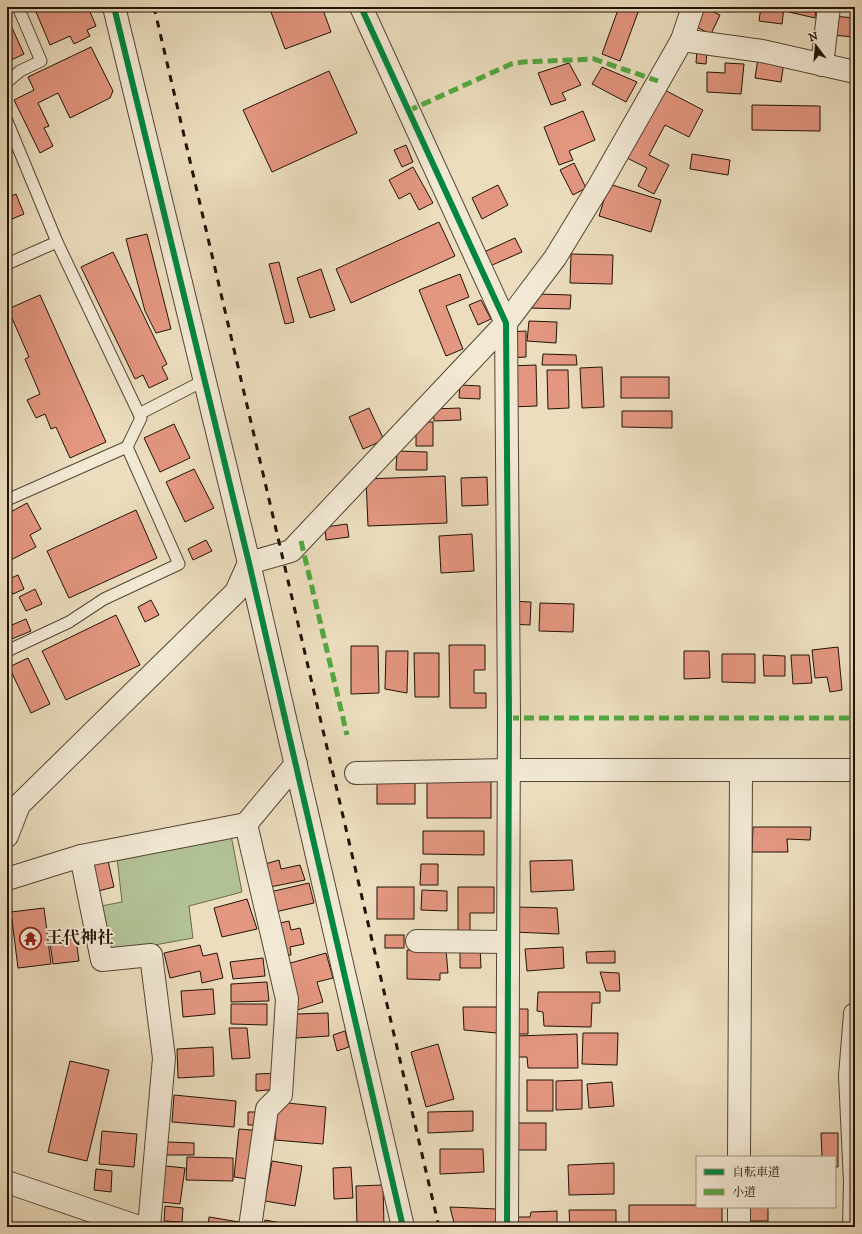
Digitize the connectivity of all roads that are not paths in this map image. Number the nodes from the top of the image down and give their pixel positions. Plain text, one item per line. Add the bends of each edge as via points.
1 (18, 7) edge
2 (114, 7) edge
3 (361, 7) edge
4 (693, 7) edge
5 (829, 7) edge
6 (682, 40) junction
7 (822, 65) junction
8 (855, 72) edge
9 (7, 82) edge
10 (7, 121) edge
11 (57, 242) junction
12 (7, 264) edge
13 (506, 323) junction
14 (205, 380) junction
15 (140, 414) junction
16 (127, 447) junction
17 (7, 500) edge
18 (249, 563) junction
19 (7, 651) edge
20 (296, 764) junction
21 (508, 770) junction
22 (741, 770) junction
23 (855, 770) edge
24 (356, 773) dead end
25 (246, 824) junction
26 (7, 836) edge
27 (81, 856) junction
28 (7, 879) edge
29 (417, 941) dead end
30 (508, 942) junction
31 (855, 1014) edge
32 (739, 1156) edge
33 (7, 1182) edge
34 (739, 1208) edge
35 (139, 1227) edge
36 (149, 1227) edge
37 (250, 1227) edge
38 (403, 1227) edge
39 (507, 1227) edge
40 (739, 1227) edge
41 (854, 1227) edge

1 - 9 lane via 41,61 20,71
2 - 14 street
3 - 13 street
4 - 6 street
5 - 7 street
6 - 7 street via 762,51
6 - 13 street via 559,252
7 - 8 street
10 - 11 lane
11 - 12 lane
11 - 15 lane
13 - 18 street via 291,551
13 - 21 street
14 - 15 lane
14 - 18 street
15 - 16 lane via 141,418
16 - 17 lane
16 - 19 lane via 179,564 104,599 69,622
18 - 20 street
18 - 26 street via 236,592 19,805
20 - 25 street
20 - 38 street
21 - 22 street
21 - 24 street
21 - 30 street
22 - 23 street
22 - 32 street
25 - 27 street
25 - 37 street via 287,999 281,1096 267,1109
27 - 28 street
27 - 36 street via 102,960 151,955 164,1058
29 - 30 street
30 - 39 street
31 - 41 street via 850,1076 855,1182
33 - 35 street
34 - 40 street

